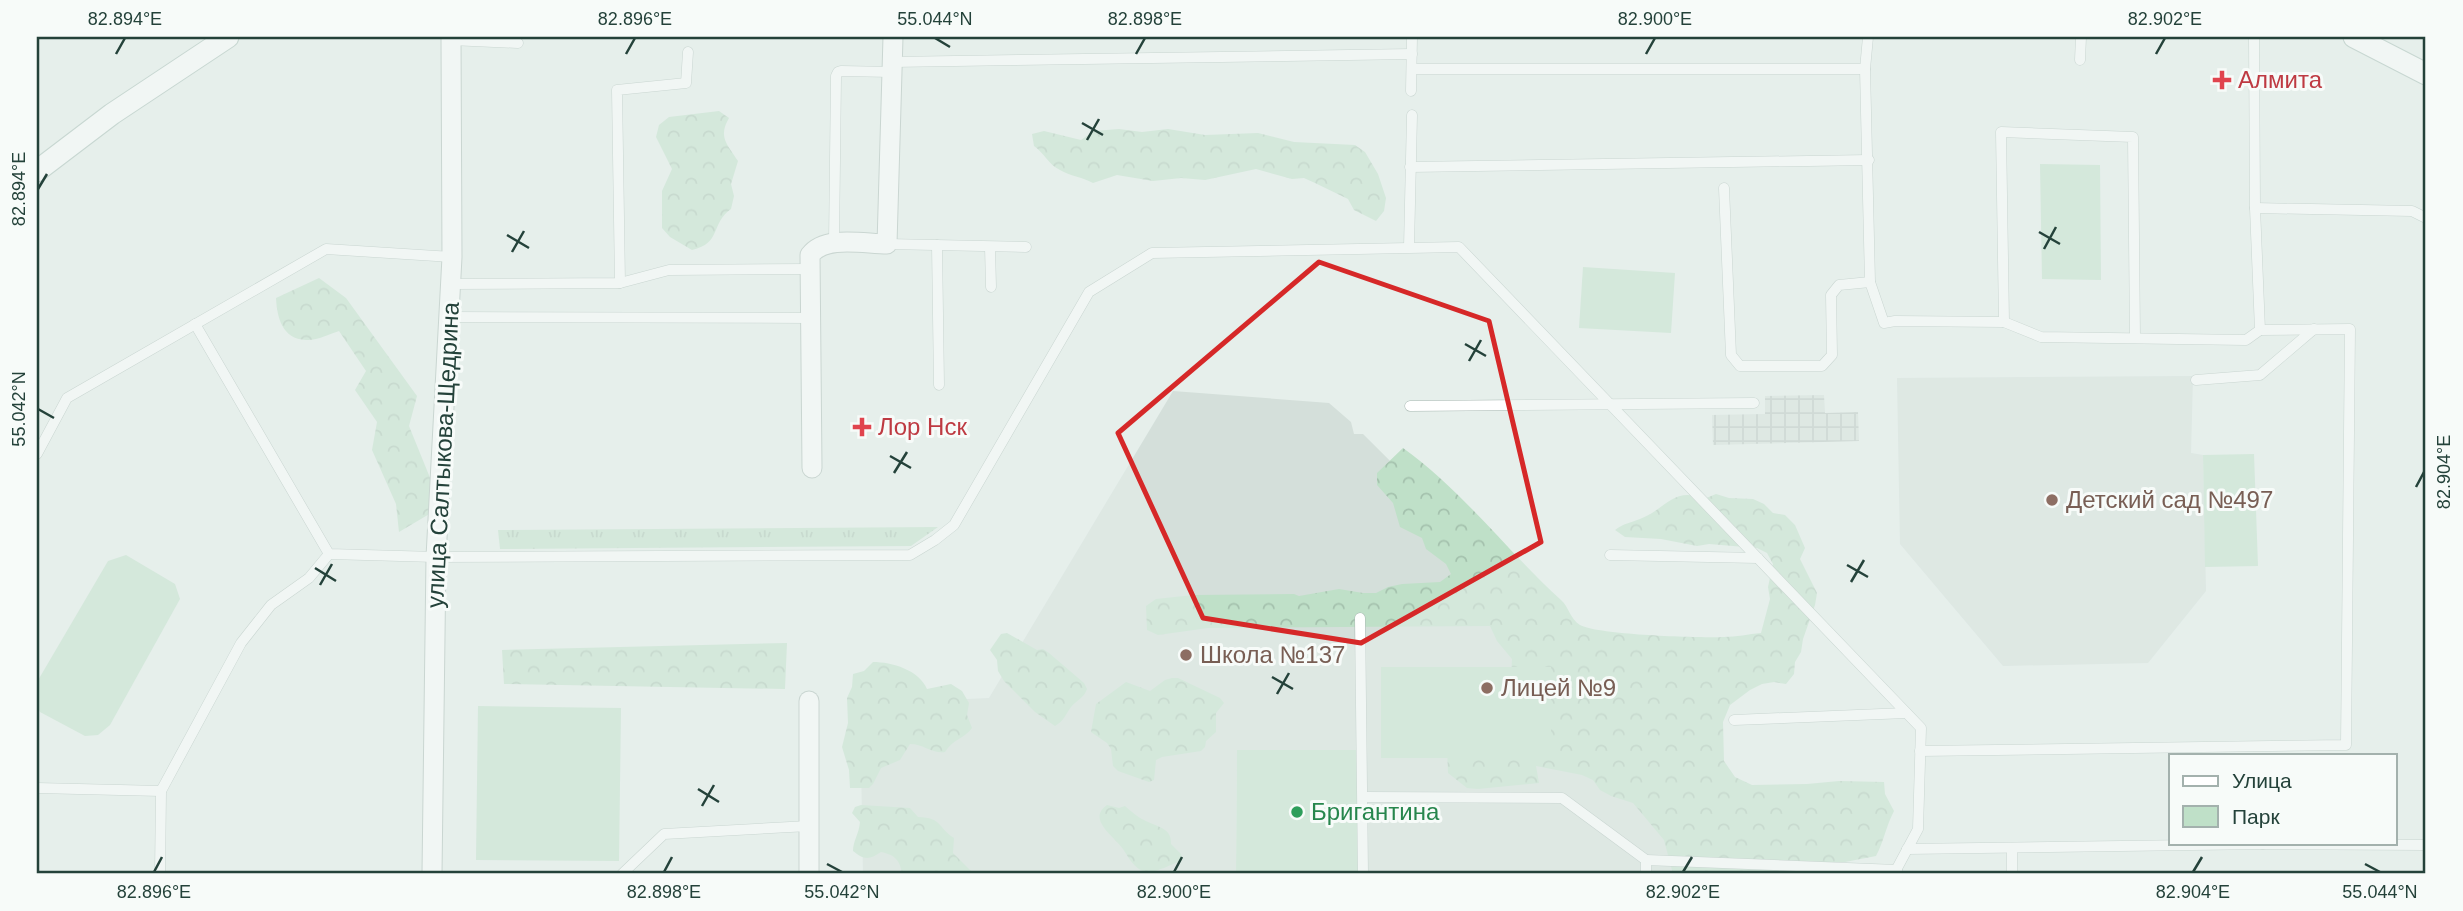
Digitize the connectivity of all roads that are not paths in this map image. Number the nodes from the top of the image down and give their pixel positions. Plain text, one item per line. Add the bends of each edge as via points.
1 (228, 37) edge
2 (893, 37) edge
3 (1412, 37) edge
4 (1868, 37) edge
5 (2081, 37) edge
6 (2255, 37) edge
7 (2354, 37) edge
8 (451, 39) edge
9 (518, 43) dead end
10 (688, 52) dead end
11 (1412, 54) junction
12 (2080, 61) dead end
13 (892, 67) junction
14 (1412, 69) junction
15 (1865, 69) junction
16 (2426, 74) edge
17 (1411, 91) dead end
18 (1412, 115) dead end
19 (1869, 160) junction
20 (1410, 167) junction
21 (37, 172) edge
22 (1724, 188) dead end
23 (2255, 208) junction
24 (2426, 218) edge
25 (834, 243) junction
26 (887, 244) junction
27 (937, 246) junction
28 (990, 247) junction
29 (1026, 247) dead end
30 (1409, 247) junction
31 (452, 257) junction
32 (810, 269) junction
33 (1870, 282) junction
34 (620, 283) junction
35 (450, 284) junction
36 (991, 287) dead end
37 (449, 317) junction
38 (811, 318) junction
39 (2004, 322) junction
40 (195, 324) junction
41 (2314, 329) junction
42 (2260, 330) junction
43 (2135, 338) junction
44 (2196, 380) dead end
45 (939, 385) dead end
46 (1754, 403) dead end
47 (1609, 404) junction
48 (1410, 406) dead end
49 (37, 454) edge
50 (812, 468) dead end
51 (329, 554) junction
52 (1610, 555) dead end
53 (436, 557) junction
54 (1758, 558) junction
55 (1360, 618) dead end
56 (809, 701) dead end
57 (1906, 713) junction
58 (1734, 720) dead end
59 (1920, 751) junction
60 (2263, 751) edge
61 (37, 789) edge
62 (161, 791) junction
63 (1363, 797) junction
64 (809, 826) junction
65 (2263, 844) edge
66 (2426, 845) edge
67 (2012, 848) junction
68 (1908, 849) junction
69 (1646, 860) junction
70 (1895, 872) edge
71 (160, 874) edge
72 (432, 874) edge
73 (622, 874) edge
74 (809, 874) edge
75 (1363, 874) edge
76 (1646, 874) edge
77 (2012, 874) edge

1 - 21 street via 112,114
2 - 13 street
3 - 11 lane
4 - 15 lane
5 - 12 lane
6 - 23 lane
7 - 16 street
8 - 9 lane
8 - 31 street, улица Салтыкова-Щедрина via 447,99
10 - 34 lane via 686,83 617,90
11 - 13 lane
11 - 14 lane
13 - 25 lane via 841,71 836,76
13 - 26 street
14 - 15 lane
14 - 17 lane
15 - 19 lane
18 - 20 lane
19 - 20 lane
19 - 33 lane
20 - 30 lane
22 - 33 lane via 1731,355 1740,366 1822,366 1832,355 1831,295 1839,285
23 - 24 lane via 2412,211
23 - 42 lane
25 - 26 street
25 - 32 street via 816,248 810,256
26 - 27 lane
27 - 28 lane
27 - 45 lane
28 - 29 lane
28 - 36 lane
30 - 47 lane via 1459,247
30 - 53 lane via 1152,253 1089,292 954,525 910,555
31 - 35 street, улица Салтыкова-Щедрина
31 - 40 lane via 326,249
32 - 34 lane via 668,270
32 - 38 street
33 - 39 lane via 1884,323
34 - 35 lane
35 - 37 street, улица Салтыкова-Щедрина
37 - 38 lane
37 - 53 street, улица Салтыкова-Щедрина
38 - 50 street
39 - 43 lane via 2041,337
39 - 43 lane via 2001,132 2133,137
40 - 49 lane via 67,398
40 - 51 lane
41 - 42 lane
41 - 44 lane via 2260,375
41 - 60 lane via 2350,329 2346,745
42 - 43 lane via 2246,340
46 - 47 lane
47 - 48 lane
47 - 54 lane
51 - 53 lane
51 - 62 lane via 309,578 271,605 241,643
52 - 54 lane
53 - 72 street, улица Салтыкова-Щедрина
54 - 57 lane
55 - 63 lane
56 - 64 street
57 - 58 lane
57 - 59 lane via 1921,728
59 - 60 lane
59 - 68 lane via 1918,829
61 - 62 lane
62 - 71 lane
63 - 69 lane via 1562,798
63 - 75 lane
64 - 73 lane via 664,834
64 - 74 street
65 - 66 lane
65 - 67 lane
67 - 68 lane
67 - 77 lane
68 - 70 lane
69 - 70 lane
69 - 76 lane

